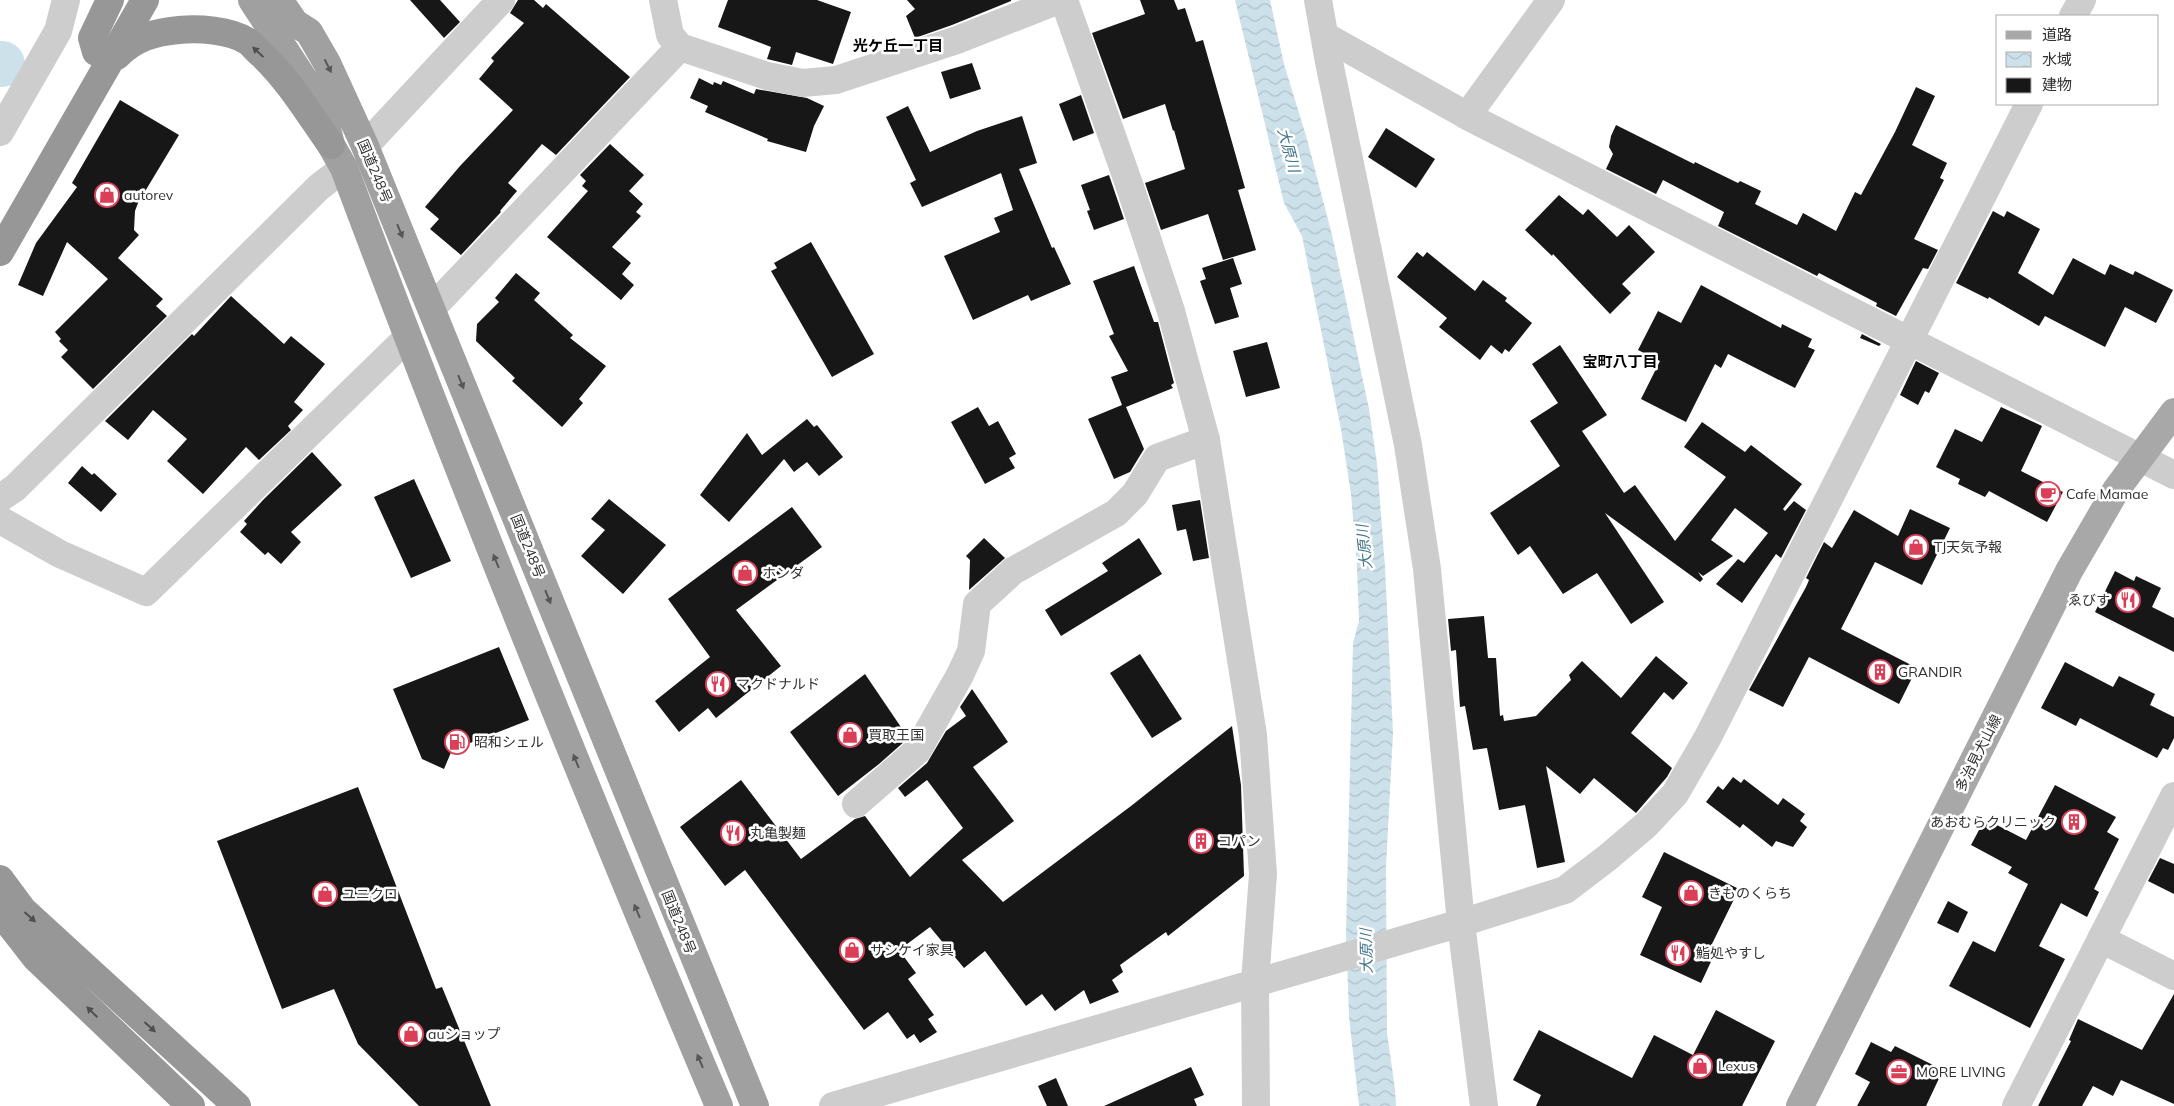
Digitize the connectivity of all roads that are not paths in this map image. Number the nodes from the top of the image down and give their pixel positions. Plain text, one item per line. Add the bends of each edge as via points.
1 (66, 0) edge
2 (110, 0) edge
3 (126, 0) edge
4 (145, 0) edge
5 (252, 0) edge
6 (279, 0) edge
7 (295, 0) edge
8 (501, 0) edge
9 (663, 0) edge
10 (1059, 0) edge
11 (1064, 0) edge
12 (1318, 0) edge
13 (1551, 0) edge
14 (2082, 0) edge
15 (2074, 15) edge
16 (309, 32) junction
17 (1325, 36) junction
18 (680, 47) junction
19 (101, 59) junction
20 (2028, 105) edge
21 (1468, 116) junction
22 (0, 132) edge
23 (365, 146) junction
24 (337, 157) junction
25 (0, 223) edge
26 (0, 252) edge
27 (432, 308) junction
28 (408, 338) junction
29 (1908, 340) junction
30 (2174, 412) edge
31 (1206, 440) junction
32 (2140, 458) junction
33 (2174, 475) edge
34 (0, 498) edge
35 (0, 520) edge
36 (2174, 796) edge
37 (856, 804) dead end
38 (0, 879) edge
39 (0, 912) edge
40 (1461, 922) junction
41 (2101, 939) junction
42 (2174, 976) edge
43 (1263, 980) junction
44 (191, 1106) edge
45 (237, 1106) edge
46 (719, 1106) edge
47 (755, 1106) edge
48 (833, 1106) edge
49 (1256, 1106) edge
50 (1484, 1106) edge
51 (1800, 1106) edge
52 (2016, 1106) edge

1 - 22 street via 58,31
2 - 19 highway via 92,38
3 - 19 highway
4 - 19 highway
5 - 24 highway, 国道248号 via 322,107
6 - 16 highway, 国道248号 via 295,23
7 - 16 highway via 305,14
8 - 23 street
9 - 18 street via 670,36
10 - 18 street via 957,40 836,80 803,82 767,76
11 - 31 street via 1171,311
12 - 17 street
13 - 21 street
14 - 15 street
16 -> 23 highway, 国道248号 via 328,63
17 - 21 street
17 - 40 street via 1408,445 1427,569
18 - 27 street
24 -> 19 highway via 279,71 246,40 220,32 166,31 146,36
19 - 25 highway
19 - 26 highway
20 - 29 street
21 - 29 street
23 -> 27 highway, 国道248号
24 - 28 highway, 国道248号
24 - 34 street via 319,187 15,488
27 -> 47 highway, 国道248号
28 - 35 street via 146,592 60,554
46 -> 28 highway, 国道248号 via 618,867
29 - 32 street
29 - 40 street via 1708,737 1676,794 1646,825 1565,890
30 - 32 main road, 多治見犬山線
31 - 37 street via 1157,458 1135,494 1116,513 1013,571 977,604 971,651 916,751
31 - 43 street via 1253,735 1263,874
32 - 33 street
32 - 51 main road, 多治見犬山線 via 2116,490 2070,571
36 - 41 street
38 -> 45 highway via 23,910
44 -> 39 highway via 36,958
40 - 43 street
40 - 50 street
41 - 42 street
41 - 52 street
43 - 48 street
43 - 49 street

